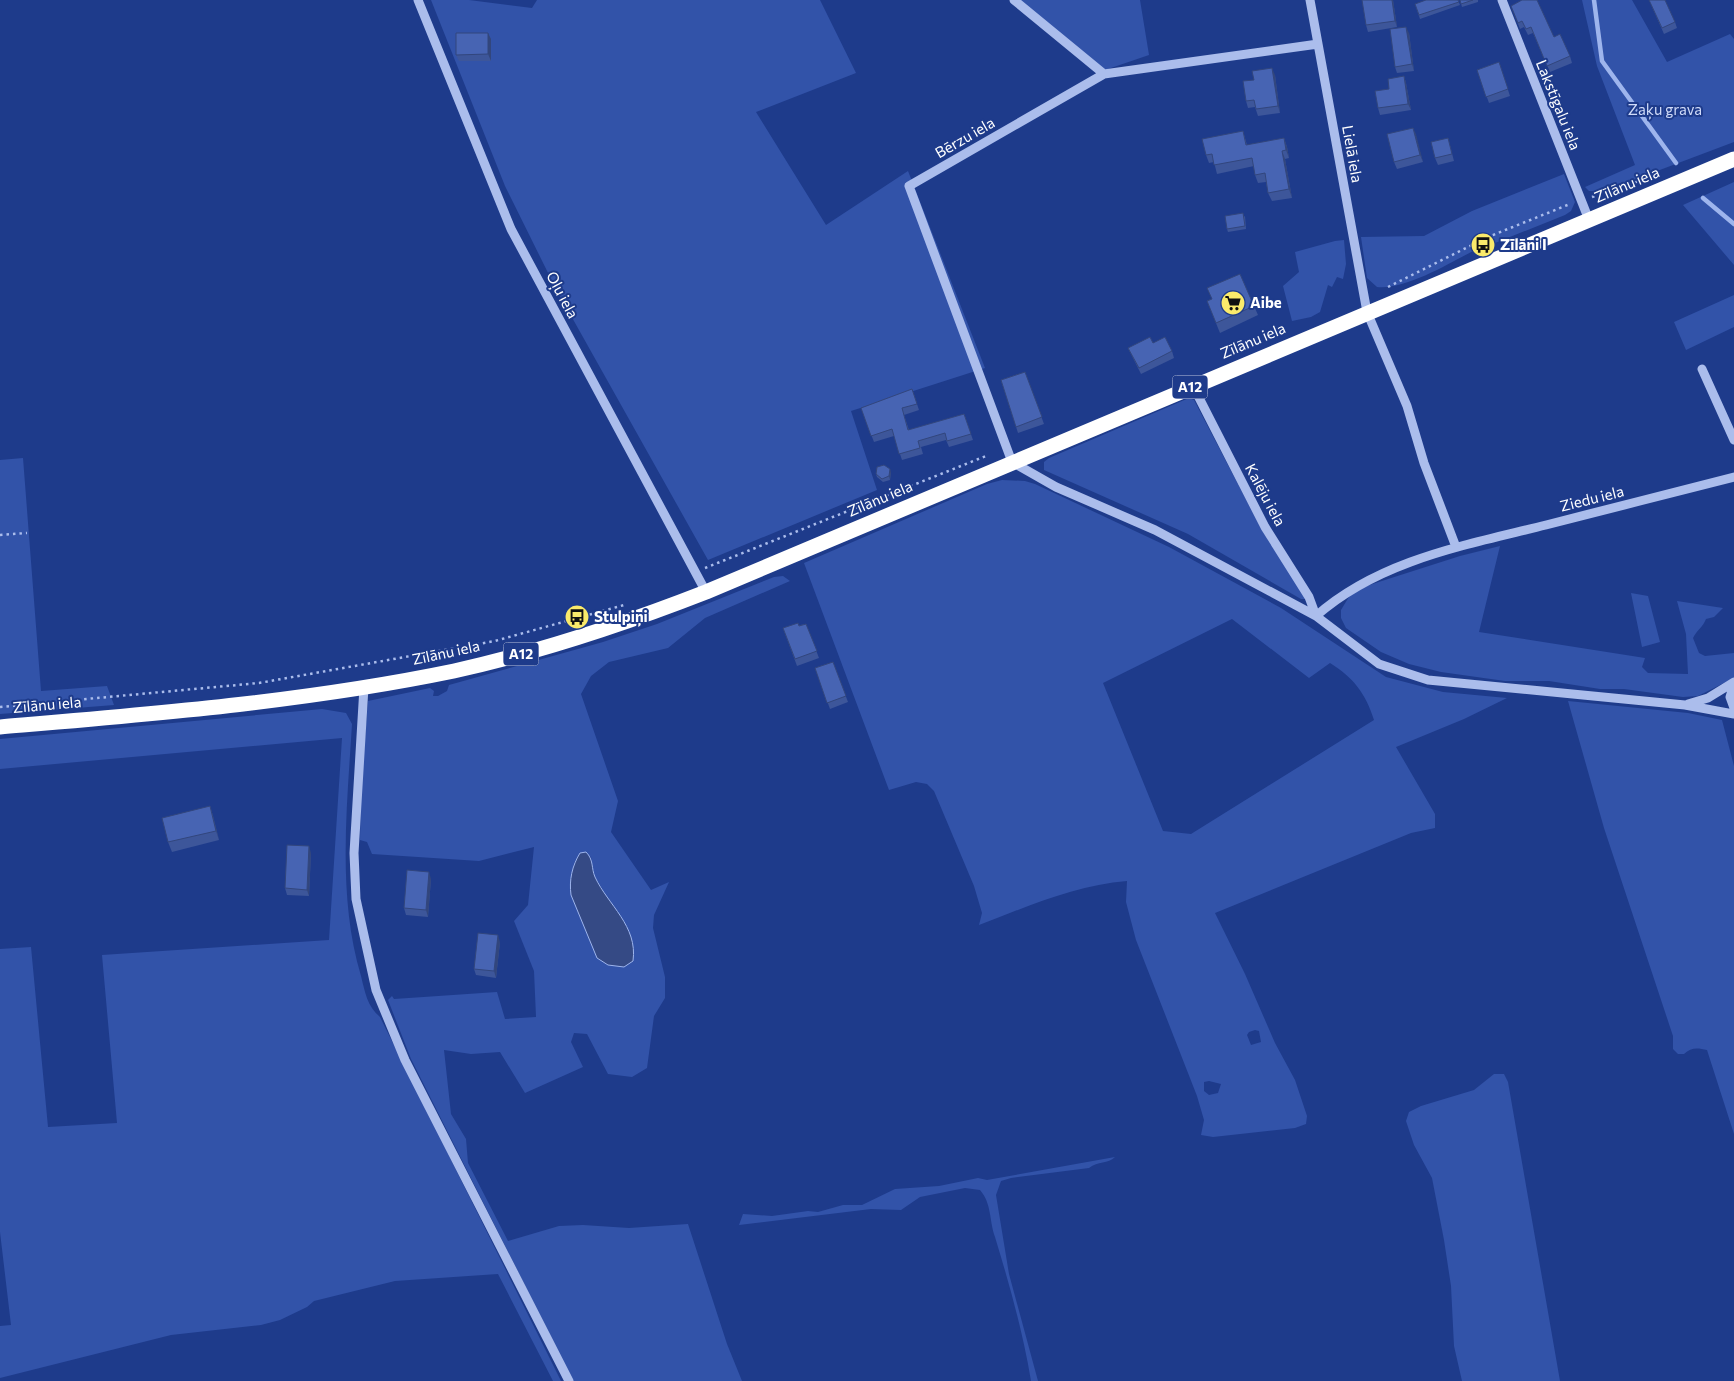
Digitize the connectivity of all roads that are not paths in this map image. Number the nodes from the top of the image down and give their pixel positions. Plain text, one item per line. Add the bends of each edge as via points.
1 (418, 0) edge
2 (1014, 0) edge
3 (1310, 0) edge
4 (1502, 0) edge
5 (1318, 44) junction
6 (1104, 74) junction
7 (1734, 159) edge
8 (1589, 220) junction
9 (1367, 312) junction
10 (1702, 369) dead end
11 (1193, 386) junction
12 (1734, 440) edge
13 (1009, 455) junction
14 (1734, 477) edge
15 (1456, 547) junction
16 (706, 592) junction
17 (1316, 616) junction
18 (1734, 683) edge
19 (364, 687) junction
20 (1686, 705) junction
21 (1734, 708) edge
22 (1734, 714) edge
23 (0, 727) edge
24 (569, 1381) edge

1 - 16 street, Oļu iela via 511,229
2 - 6 street
3 - 5 street, Lielā iela
4 - 8 street, Lakstīgalu iela
5 - 6 street, Bērzu iela
5 - 9 street, Lielā iela
6 - 13 street, Bērzu iela via 908,186
7 - 8 highway, Zīlānu iela / A12
8 - 9 highway, Zīlānu iela / A12
9 - 11 highway, Zīlānu iela / A12
9 - 15 street via 1407,406 1424,463
10 - 12 street
11 - 13 highway, Zīlānu iela / A12
11 - 17 street, Kalēju iela via 1265,527 1309,598
13 - 16 highway, Zīlānu iela / A12
13 - 17 street via 1056,487 1155,530
14 - 15 street, Ziedu iela
15 - 17 street, Ziedu iela via 1404,564 1361,583
16 - 19 highway, Zīlānu iela / A12 via 602,630 516,656
17 - 20 street via 1379,664 1428,680
18 - 20 street via 1708,698
18 - 21 street via 1730,697
19 - 23 highway, Zīlānu iela / A12 via 276,700
19 - 24 street via 354,853 356,899 376,990 405,1060
20 - 22 street

